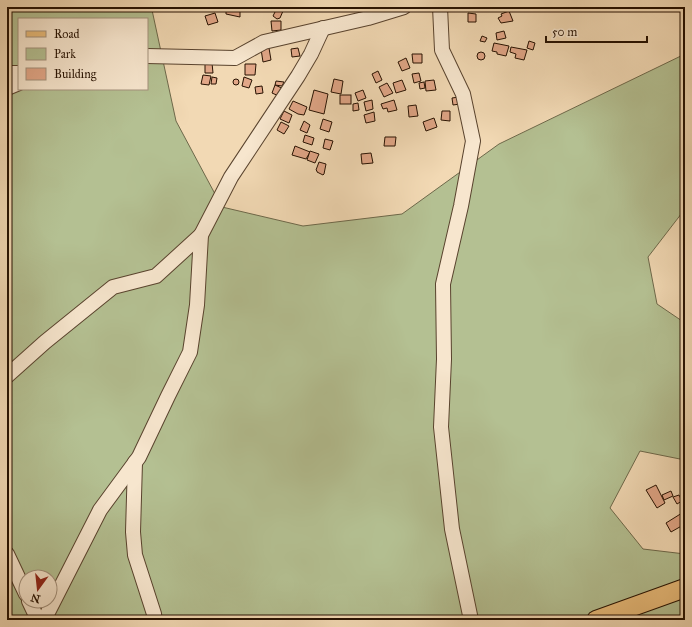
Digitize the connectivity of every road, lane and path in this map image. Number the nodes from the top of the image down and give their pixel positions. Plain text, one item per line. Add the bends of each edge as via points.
1 (404, 7) edge
2 (440, 7) edge
3 (323, 28) junction
4 (148, 56) edge
5 (7, 73) edge
6 (18, 73) edge
7 (18, 83) edge
8 (7, 88) edge
9 (201, 235) junction
10 (7, 376) edge
11 (135, 462) junction
12 (7, 554) edge
13 (18, 577) edge
14 (685, 588) edge
15 (33, 609) edge
16 (38, 620) edge
17 (44, 620) edge
18 (155, 620) edge
19 (471, 620) edge
20 (596, 620) edge

1 - 3 street
2 - 19 street via 442,50 463,94 473,141 462,206 443,284 444,360 441,427 452,529
3 - 4 street via 264,42 235,58
3 - 9 street via 298,76 231,177
5 - 6 street
7 - 8 street
9 - 10 street via 156,276 114,286
9 - 11 street via 197,305 190,352
11 - 17 street via 100,510
11 - 18 street via 135,555
12 - 13 street
14 - 20 main road
15 - 16 street

